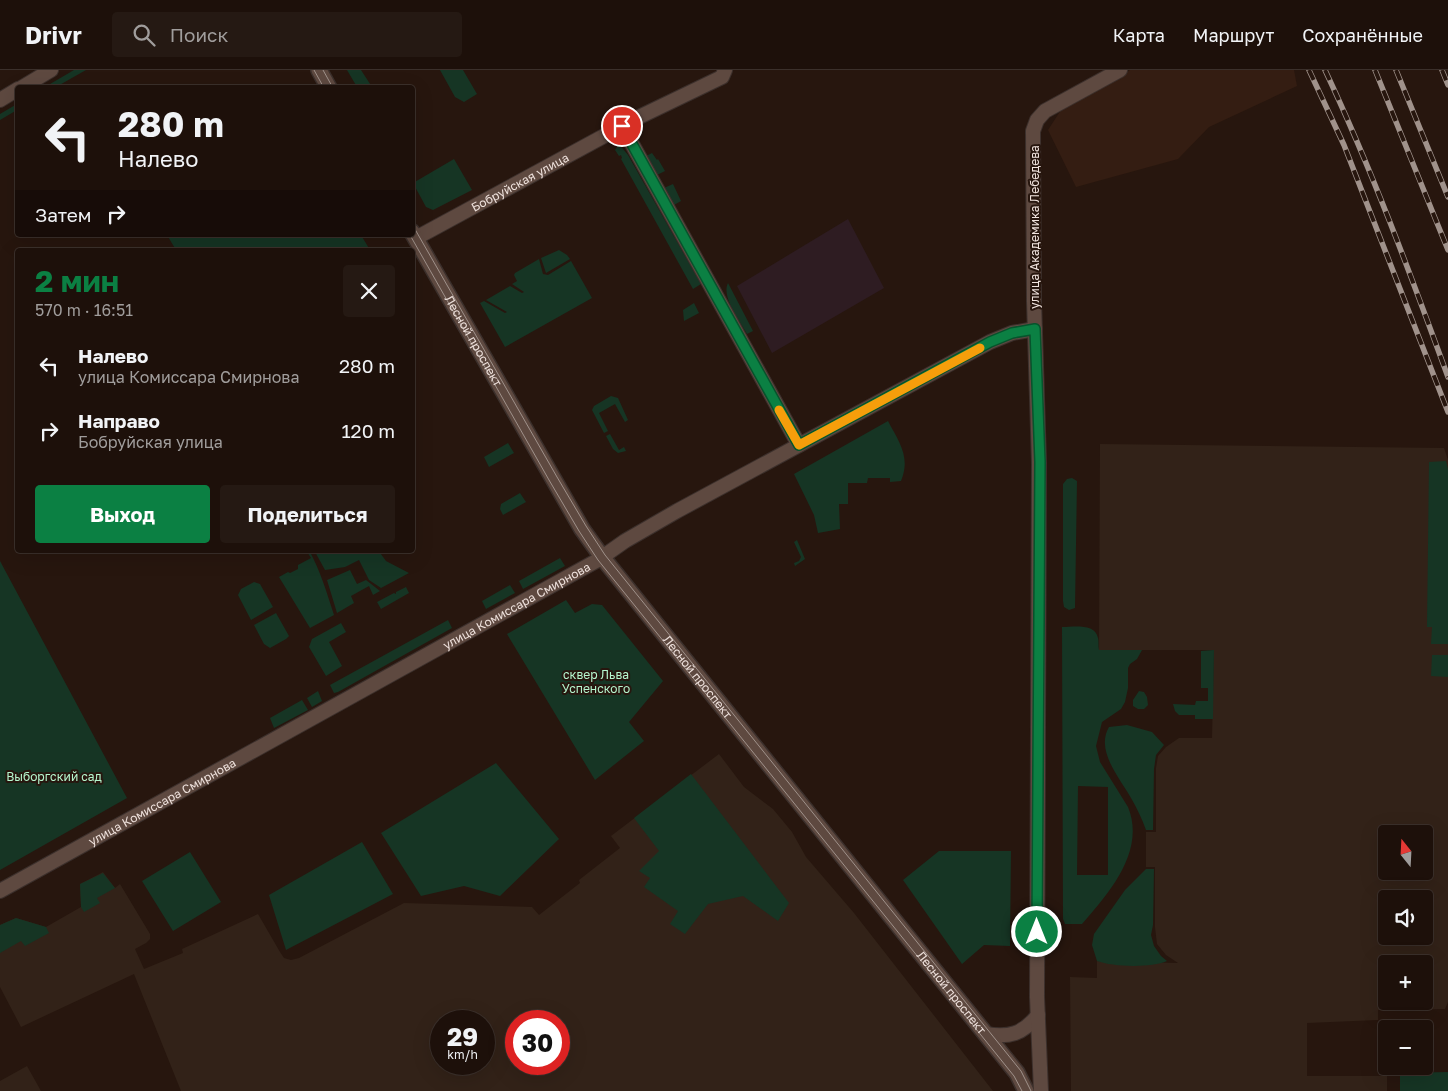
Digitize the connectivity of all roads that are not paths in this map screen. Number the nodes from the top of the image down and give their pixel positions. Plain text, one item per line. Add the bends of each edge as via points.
1 (51, 70) edge
2 (319, 70) edge
3 (725, 70) edge
4 (1120, 70) edge
5 (26, 85) edge
6 (327, 85) edge
7 (15, 91) edge
8 (0, 100) edge
9 (622, 126) junction
10 (415, 234) edge
11 (415, 237) edge
12 (1035, 329) junction
13 (799, 445) junction
14 (602, 558) junction
15 (0, 891) edge
16 (1038, 1015) junction
17 (986, 1034) junction
18 (1026, 1091) edge
19 (1041, 1091) edge

1 - 5 street
2 - 6 main road
3 - 9 street, Бобруйская улица via 722,77
4 - 12 street, улица Академика Лебедева via 1045,111 1033,131
7 - 8 street
9 - 10 street, Бобруйская улица
9 - 13 street
11 - 14 main road, Лесной проспект via 582,529
12 - 13 street, улица Комиссара Смирнова via 1012,333 990,342
12 - 16 street, улица Академика Лебедева via 1040,462
13 - 14 street, улица Комиссара Смирнова via 625,541
14 - 15 street, улица Комиссара Смирнова
14 - 17 main road, Лесной проспект
16 - 17 street via 1029,1026 1015,1034
16 - 19 street, улица Академика Лебедева
17 - 18 main road, Лесной проспект via 1017,1073

